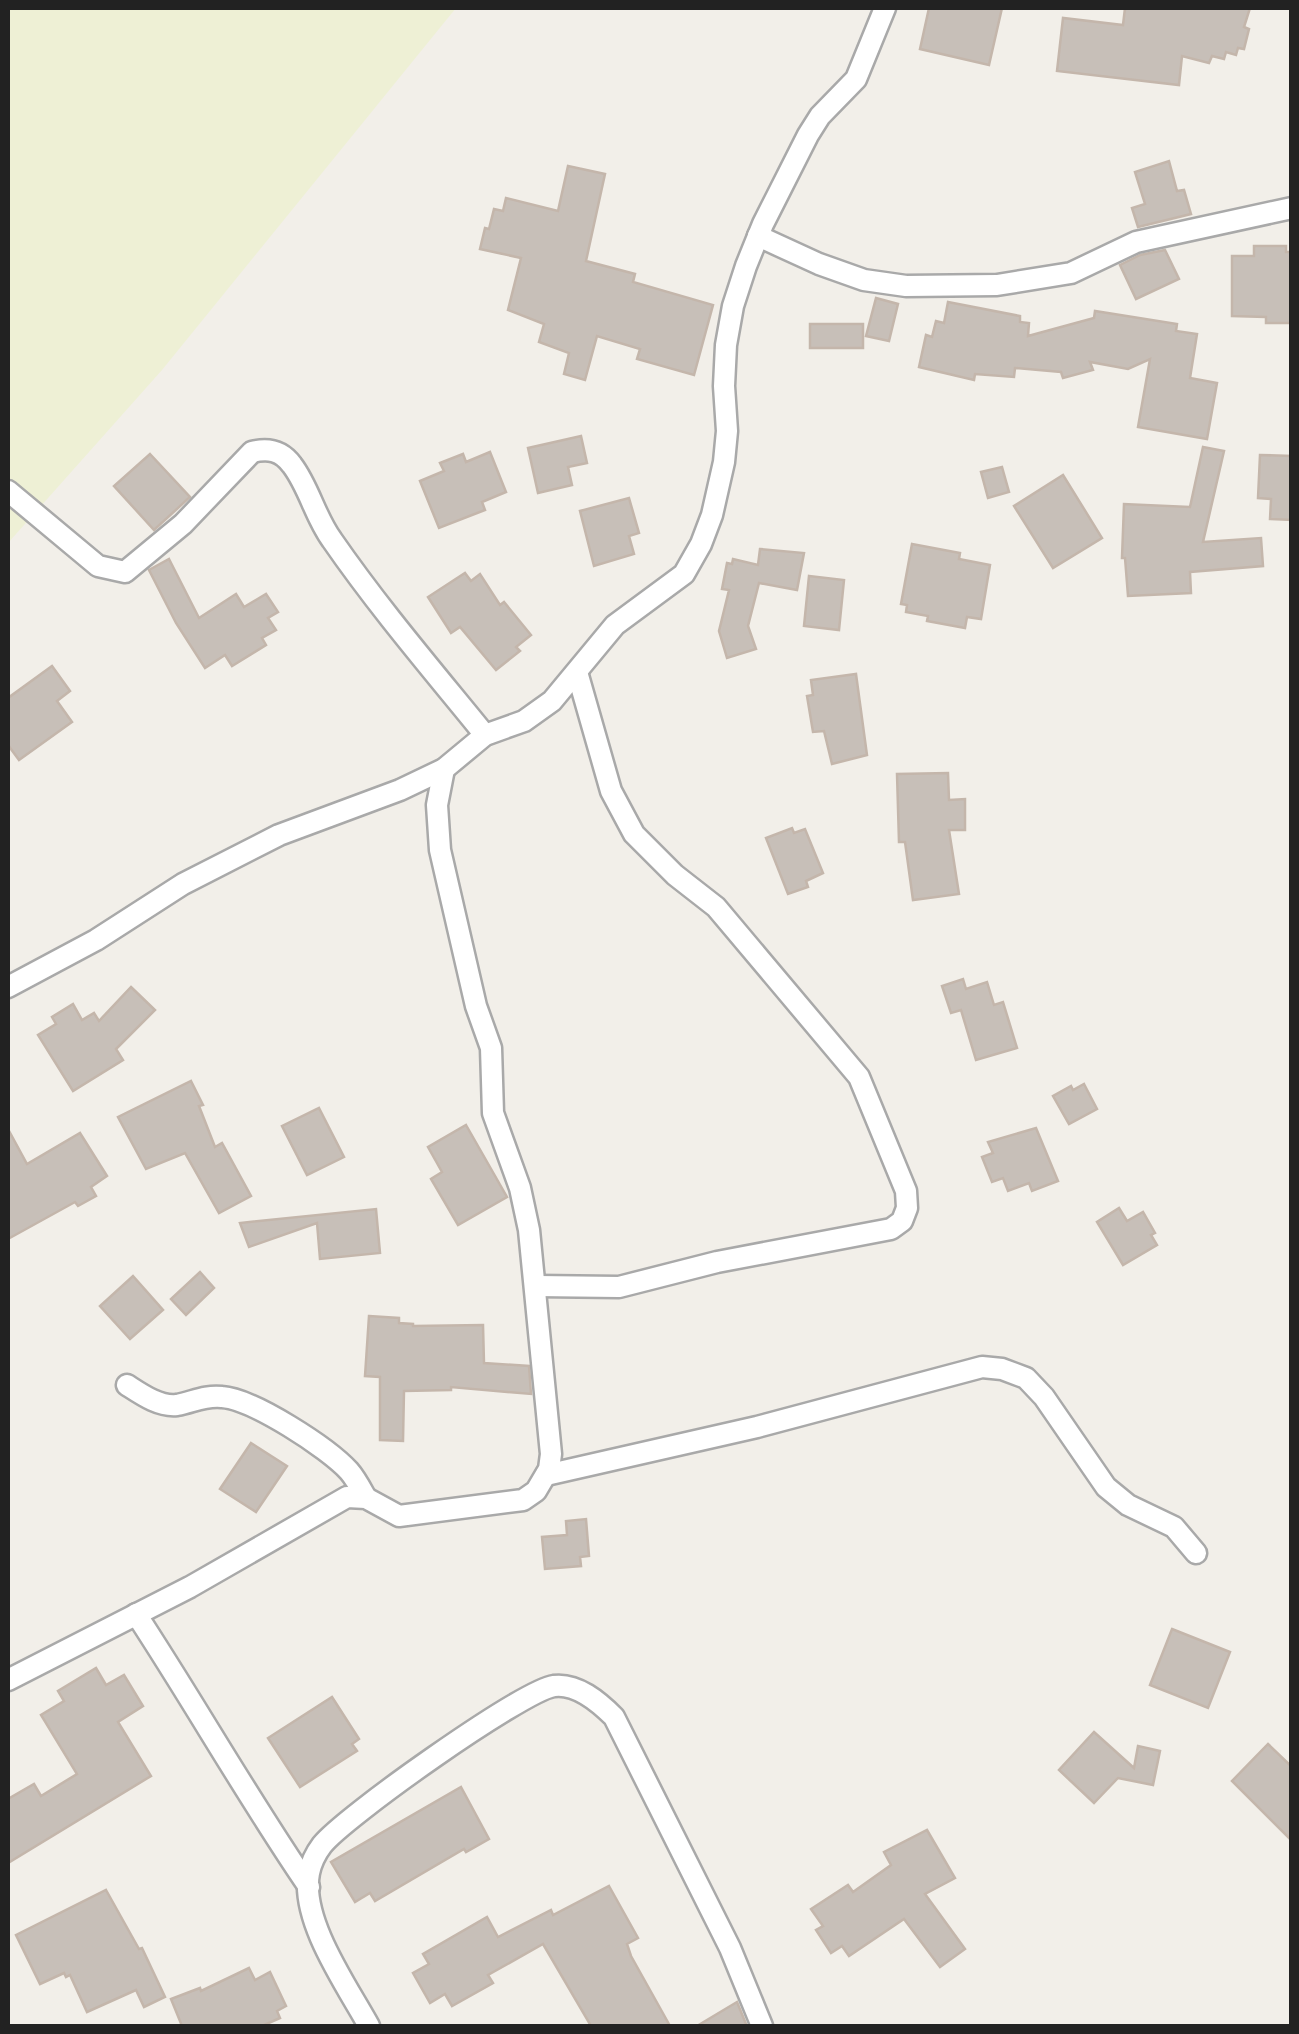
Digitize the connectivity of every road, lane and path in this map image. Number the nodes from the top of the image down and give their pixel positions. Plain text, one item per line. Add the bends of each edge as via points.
1 (885, 8) edge
2 (1292, 208) edge
3 (758, 236) junction
4 (8, 490) edge
5 (577, 672) junction
6 (485, 736) junction
7 (444, 769) junction
8 (8, 986) edge
9 (537, 1286) junction
10 (127, 1385) dead end
11 (546, 1475) junction
12 (366, 1498) junction
13 (1196, 1553) dead end
14 (136, 1614) junction
15 (8, 1680) edge
16 (308, 1887) junction
17 (370, 2026) edge
18 (762, 2026) edge

1 - 3 street via 856,79 814,124
2 - 3 street via 1136,242 1071,273 997,285 864,280
3 - 5 street via 733,306 724,462 701,544 684,574 616,625
4 - 6 street via 98,566 125,572 252,452 278,452 292,463 331,539
5 - 6 street via 524,721
5 - 9 street via 611,791 634,834 716,908 859,1077 907,1208 892,1229 829,1243 619,1287
6 - 7 street
7 - 8 street via 279,835
7 - 9 street via 437,805 440,850 491,1048 493,1113 520,1188
9 - 11 street via 552,1454
10 - 12 street via 174,1406 202,1396 248,1403 349,1471
11 - 12 street via 523,1500 492,1505 399,1516
11 - 13 street via 992,1368 1026,1378 1106,1487 1174,1527
12 - 14 street via 347,1497
14 - 15 street
14 - 16 street
16 - 17 street via 316,1928
16 - 18 street via 323,1844 397,1783 504,1710 554,1686 578,1690 614,1716

